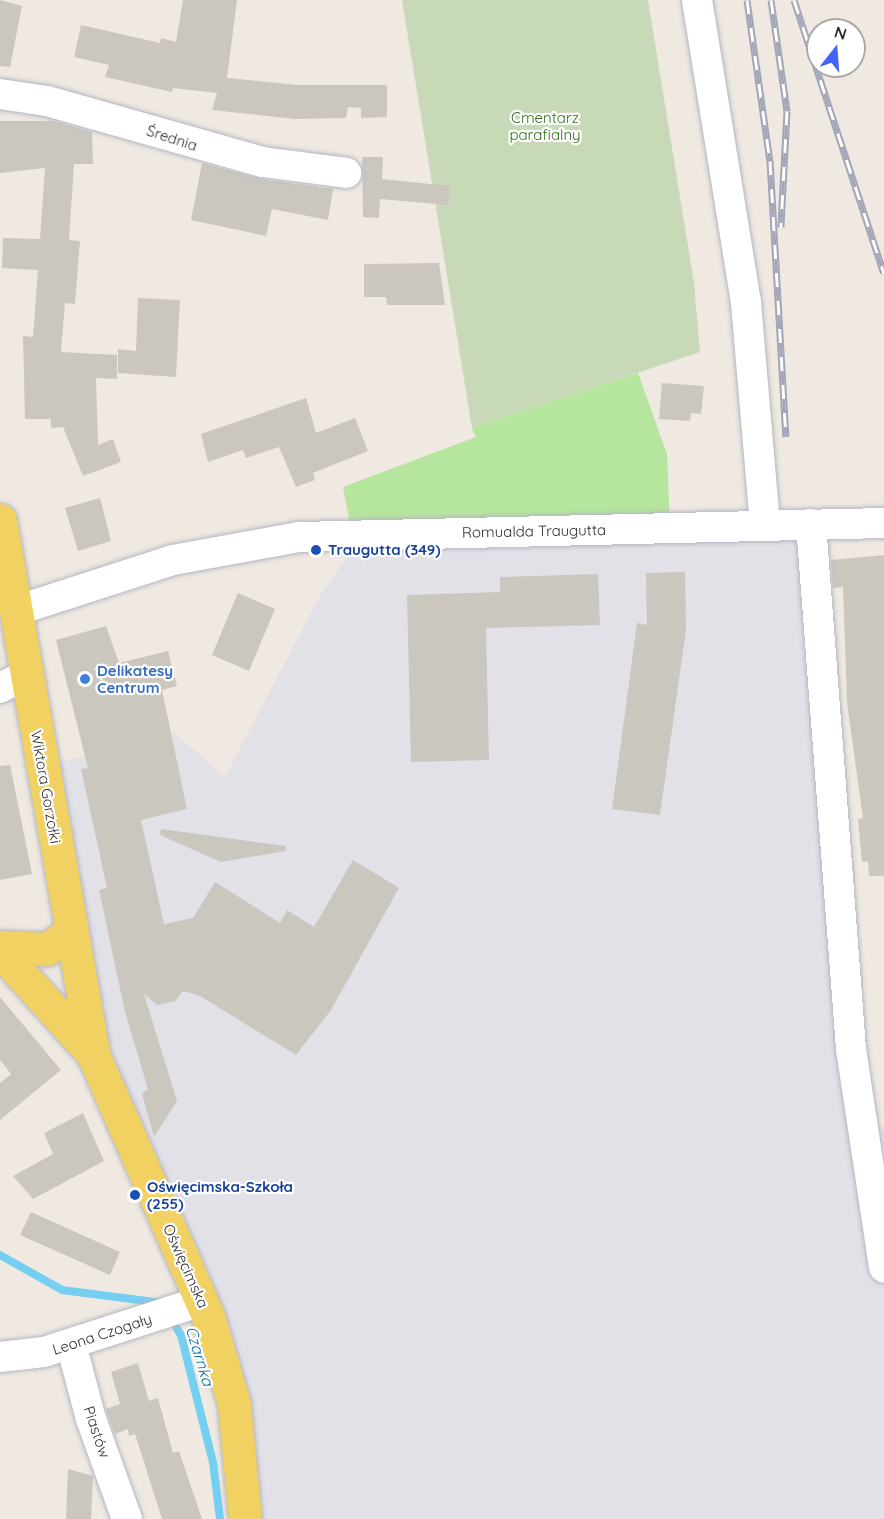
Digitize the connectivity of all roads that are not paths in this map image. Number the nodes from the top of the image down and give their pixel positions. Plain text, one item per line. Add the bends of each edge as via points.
1 (697, 0) edge
2 (0, 94) edge
3 (346, 173) dead end
4 (0, 520) edge
5 (884, 523) edge
6 (812, 524) junction
7 (765, 525) junction
8 (15, 611) junction
9 (13, 682) edge
10 (71, 932) junction
11 (0, 949) edge
12 (93, 1054) junction
13 (884, 1268) edge
14 (202, 1301) junction
15 (71, 1344) junction
16 (0, 1357) edge
17 (127, 1519) edge
18 (245, 1519) edge

1 - 7 street via 746,303
2 - 3 street, Średnia via 47,100 263,162
4 - 8 main road, Wiktora Gorzołki
5 - 6 street, Romualda Traugutta
6 - 7 street, Romualda Traugutta
6 - 13 street via 852,1049
7 - 8 street, Romualda Traugutta via 299,537 173,560
8 - 9 main road, Wiktora Gorzołki
9 - 10 main road, Wiktora Gorzołki
10 - 11 main road via 47,949
10 - 12 main road, Wiktora Gorzołki
11 - 12 main road, Oświęcimska
12 - 14 main road, Oświęcimska
14 - 15 street, Leona Czogały
14 - 18 main road, Oświęcimska via 234,1404
15 - 16 street, Leona Czogały
15 - 17 street, Piastów via 91,1419

